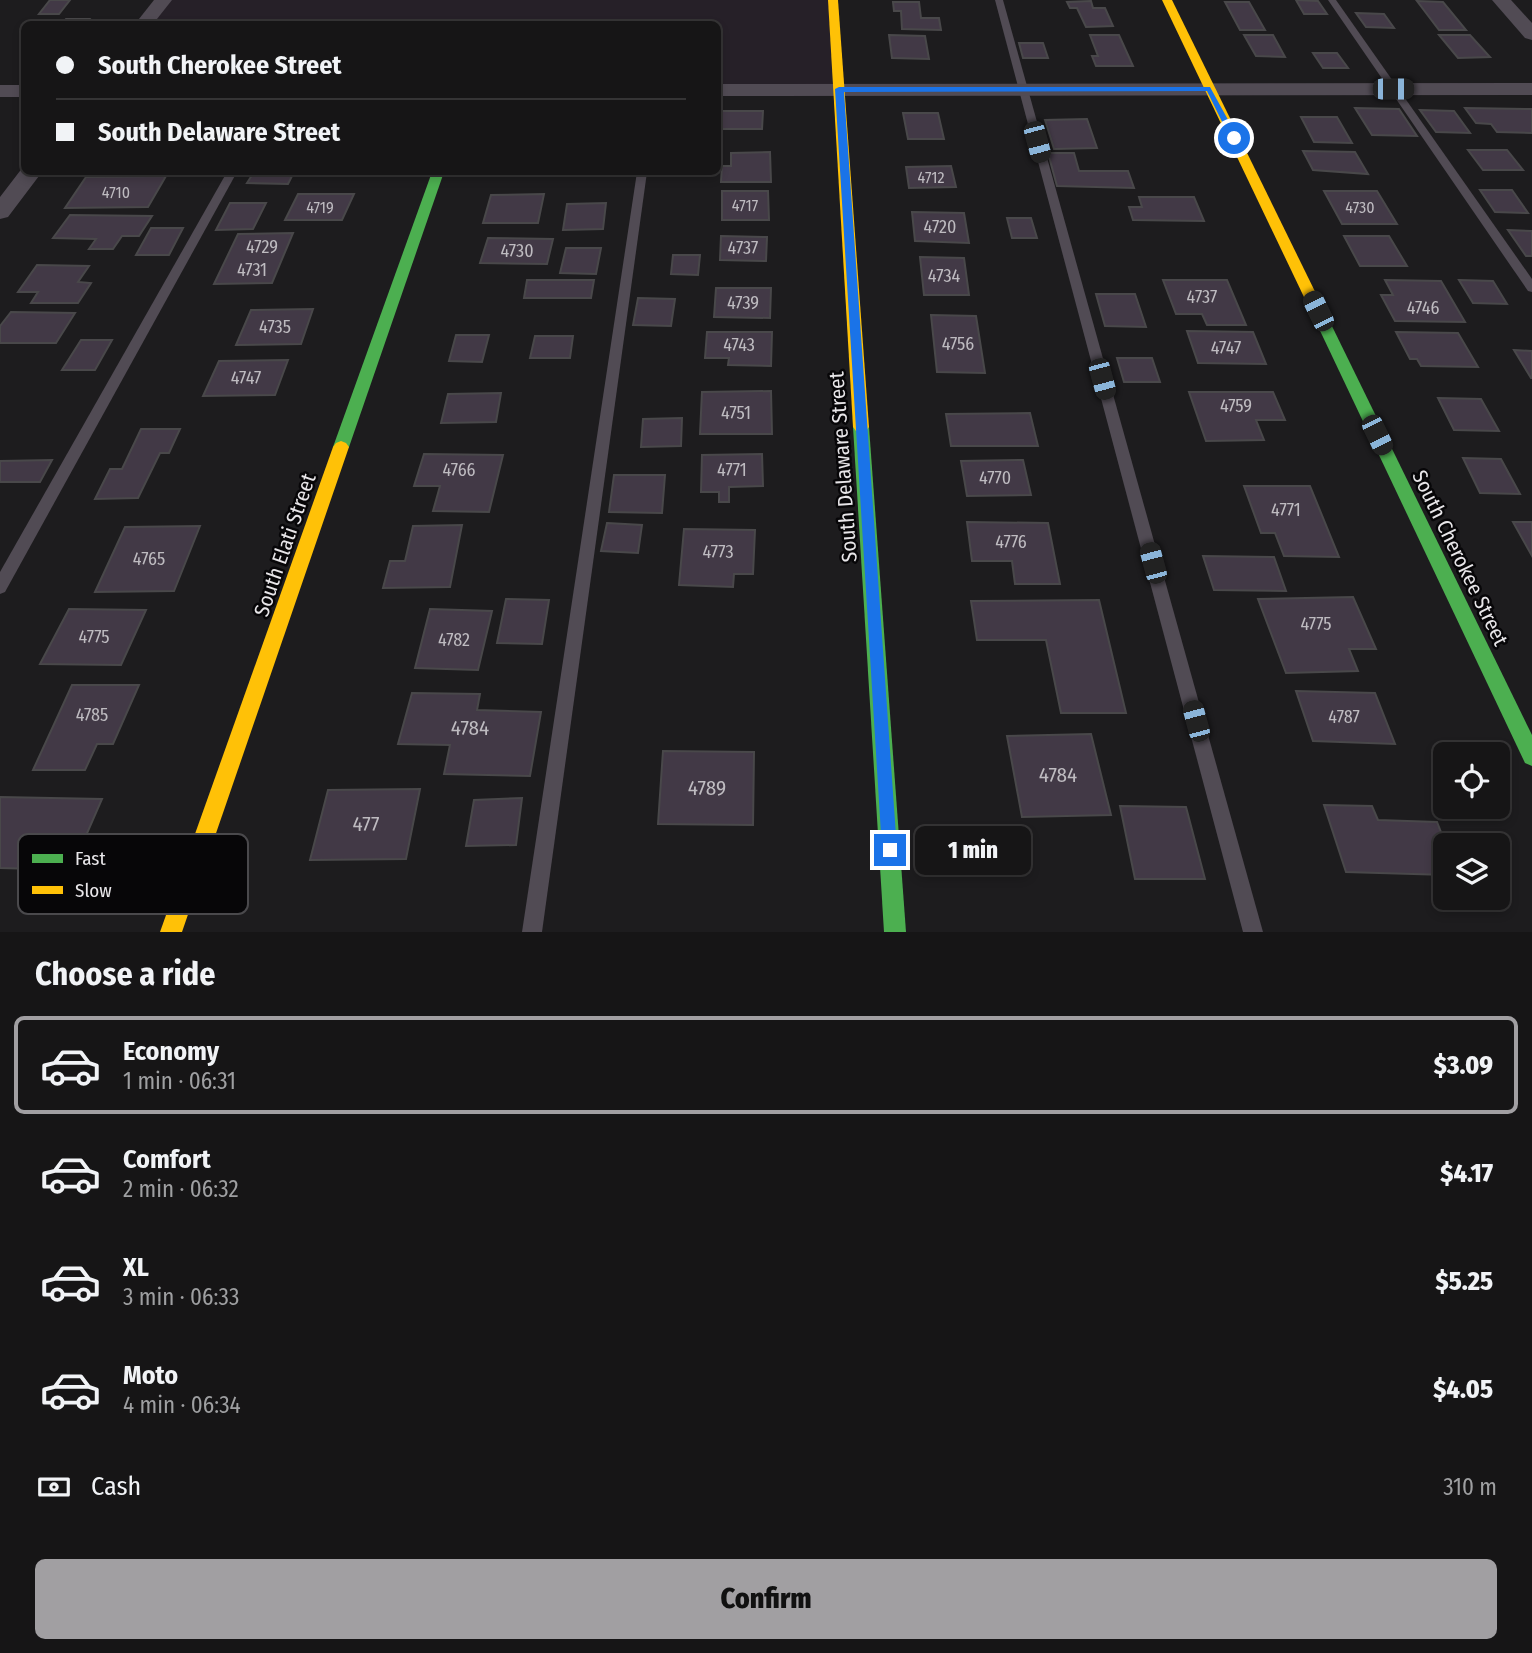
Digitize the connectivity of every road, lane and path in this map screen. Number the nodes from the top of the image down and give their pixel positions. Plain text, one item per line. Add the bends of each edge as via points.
1 (163, 0) edge
2 (834, 0) edge
3 (999, 0) edge
4 (1167, 0) edge
5 (1332, 0) edge
6 (1501, 0) edge
7 (146, 21) edge
8 (1532, 34) edge
9 (839, 89) junction
10 (1023, 89) junction
11 (1210, 89) junction
12 (1393, 89) junction
13 (1532, 89) edge
14 (721, 90) edge
15 (0, 91) edge
16 (21, 91) edge
17 (29, 175) edge
18 (230, 175) edge
19 (437, 175) edge
20 (642, 175) edge
21 (0, 212) edge
22 (1532, 288) edge
23 (0, 587) edge
24 (1532, 756) edge
25 (205, 834) edge
26 (177, 914) edge
27 (171, 932) edge
28 (532, 932) edge
29 (895, 932) edge
30 (1253, 932) edge

1 - 7 street
2 - 9 street, South Delaware Street
3 - 10 lane
4 - 11 street, South Cherokee Street
5 - 12 lane
6 - 8 street
9 - 10 street
9 - 14 street
9 - 29 street, South Delaware Street
10 - 11 street
10 - 30 lane
11 - 12 street
11 - 24 street, South Cherokee Street
12 - 13 street
12 - 22 lane
15 - 16 street
17 - 21 street
18 - 23 lane
19 - 25 street, South Elati Street
20 - 28 lane
26 - 27 street, South Elati Street

